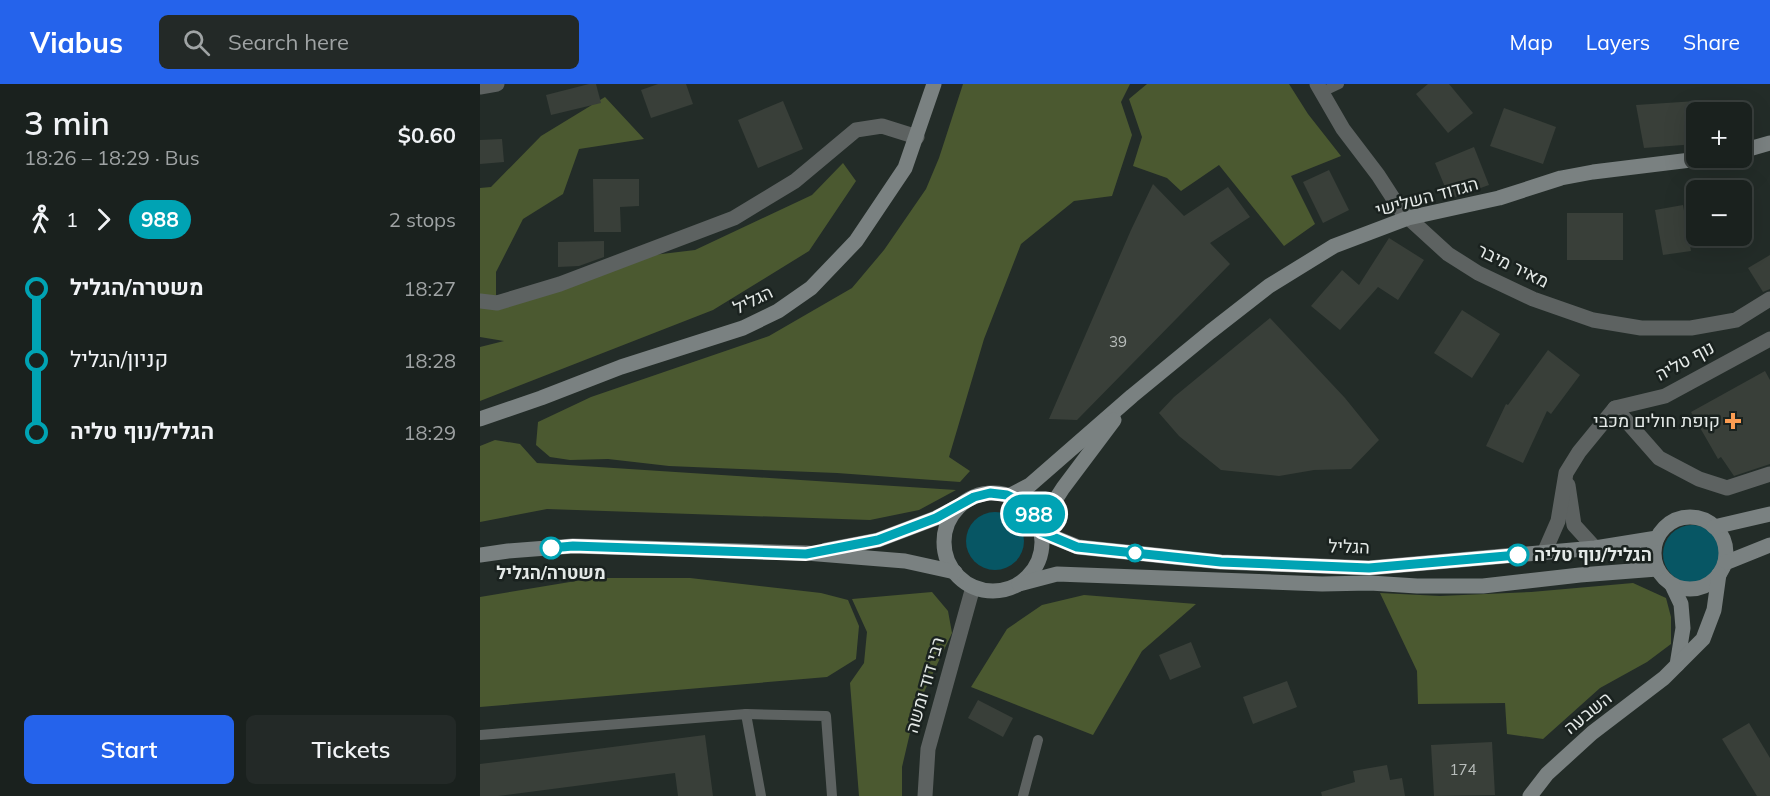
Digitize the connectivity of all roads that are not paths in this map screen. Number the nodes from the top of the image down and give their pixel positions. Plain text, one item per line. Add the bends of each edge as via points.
1 (497, 84) edge
2 (934, 84) edge
3 (1339, 84) edge
4 (480, 87) edge
5 (1320, 88) edge
6 (917, 137) junction
7 (1770, 143) edge
8 (1752, 148) edge
9 (1686, 161) edge
10 (1408, 218) junction
11 (1770, 299) edge
12 (480, 301) edge
13 (1770, 339) edge
14 (1132, 396) junction
15 (1615, 408) junction
16 (480, 419) edge
17 (1566, 473) junction
18 (1770, 474) edge
19 (1009, 496) junction
20 (960, 506) junction
21 (1770, 514) edge
22 (1714, 527) junction
23 (1040, 529) junction
24 (1657, 538) junction
25 (1770, 545) edge
26 (1595, 549) junction
27 (1544, 553) junction
28 (806, 554) junction
29 (480, 555) edge
30 (1657, 569) junction
31 (1722, 569) junction
32 (955, 572) junction
33 (1019, 584) junction
34 (1672, 585) junction
35 (973, 587) junction
36 (1677, 665) junction
37 (746, 714) junction
38 (480, 735) edge
39 (1038, 740) dead end
40 (761, 796) edge
41 (832, 796) edge
42 (925, 796) edge
43 (1023, 796) edge
44 (1530, 796) edge

1 - 4 street
2 - 6 main road, הגליל
3 - 5 lane
5 - 10 street, מאיר מיבר via 1343,129
6 - 12 street via 882,126 856,130 795,181 734,218 560,284 497,303
6 - 16 main road, הגליל via 906,168 855,241 811,288 778,311 743,328
7 - 8 main road
9 - 10 main road, הגדוד השלישי via 1561,178 1499,198
10 - 11 street, מאיר מיבר via 1448,254 1478,273 1533,299 1593,320 1641,328 1691,328 1736,320
10 - 14 main road, הגדוד השלישי via 1334,246 1269,286
13 - 15 street, נוף טליה via 1665,396
14 - 19 main road, הגדוד השלישי via 1030,485
14 - 23 main road, הגדוד השלישי via 1063,488
15 - 17 street
15 - 18 street via 1659,458 1699,479 1727,488
17 - 26 street via 1574,525
17 - 27 street via 1558,521
19 - 20 main road via 987,494
19 - 23 main road via 1033,513
20 - 28 main road via 878,540
20 - 32 main road via 944,534 945,550
21 - 22 main road
22 - 24 main road via 1705,521 1683,518 1672,522
22 - 31 main road via 1725,543
23 - 27 main road, הגליל via 1077,547 1221,562 1380,568
23 - 33 main road via 1040,560
24 - 26 main road, הגליל
24 - 30 main road
25 - 31 main road
26 - 27 main road, הגליל
28 - 29 main road via 573,546
28 - 32 main road via 906,561
30 - 33 main road, הגליל via 1484,586 1057,574
30 - 34 main road
31 - 34 main road via 1702,587 1682,589
31 - 36 main road, השבעה via 1714,610 1703,639
32 - 35 main road
33 - 35 main road via 1005,590
34 - 36 main road via 1681,604 1683,628
35 - 42 street, רבי דוד ומשה via 928,749
36 - 44 main road, השבעה via 1592,733 1547,774
37 - 38 lane
37 - 40 lane
37 - 41 lane via 826,716
39 - 43 lane

